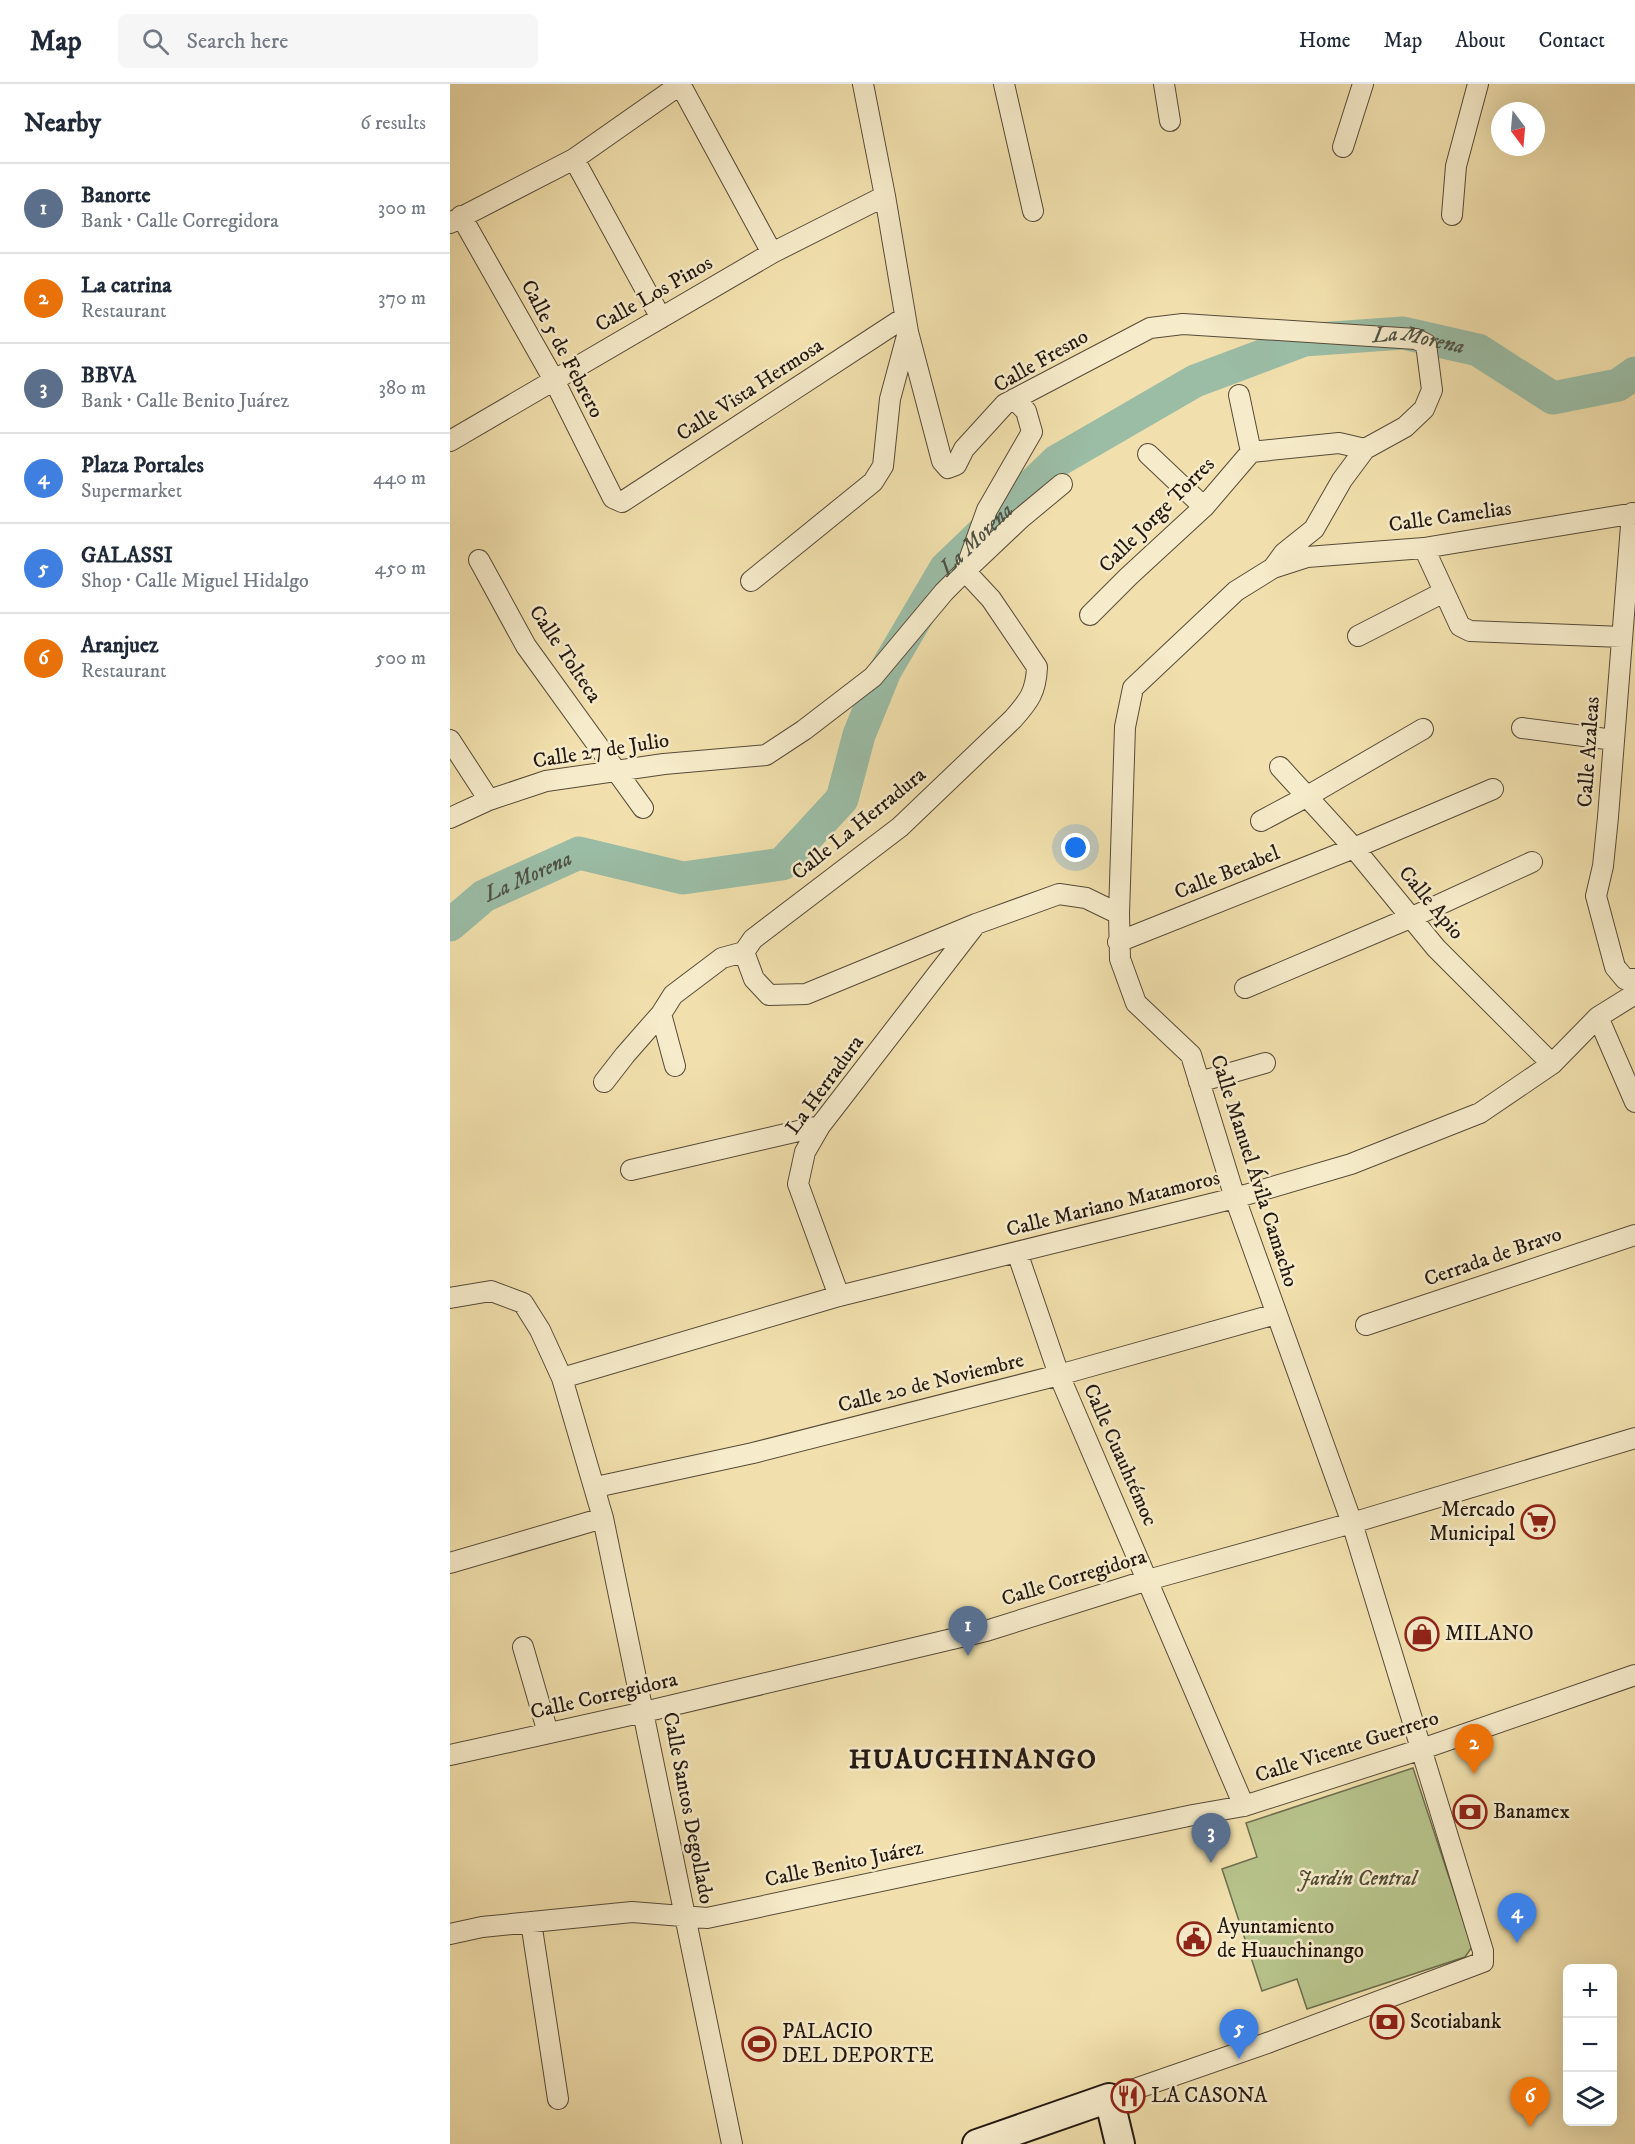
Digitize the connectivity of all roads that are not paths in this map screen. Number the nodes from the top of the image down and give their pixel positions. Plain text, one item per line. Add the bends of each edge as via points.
1 (680, 84) edge
2 (863, 84) edge
3 (1004, 84) edge
4 (1164, 84) edge
5 (1363, 84) edge
6 (1478, 84) edge
7 (1170, 121) dead end
8 (1343, 147) dead end
9 (574, 159) junction
10 (885, 196) junction
11 (1033, 211) dead end
12 (1452, 215) dead end
13 (456, 219) edge
14 (772, 253) junction
15 (661, 318) junction
16 (907, 325) junction
17 (554, 380) junction
18 (1239, 395) dead end
19 (1014, 399) junction
20 (450, 441) edge
21 (1365, 449) junction
22 (1251, 452) junction
23 (1148, 454) dead end
24 (1062, 484) dead end
25 (622, 502) joint
26 (1204, 507) junction
27 (1633, 513) edge
28 (1424, 548) junction
29 (479, 560) dead end
30 (1273, 568) junction
31 (965, 571) junction
32 (751, 581) dead end
33 (1444, 592) junction
34 (1090, 615) dead end
35 (1627, 625) edge
36 (1358, 636) dead end
37 (1521, 728) dead end
38 (1423, 729) dead end
39 (450, 740) edge
40 (1614, 740) junction
41 (1280, 767) dead end
42 (617, 771) junction
43 (1493, 789) dead end
44 (1306, 797) junction
45 (489, 800) junction
46 (643, 808) dead end
47 (450, 818) edge
48 (1261, 821) dead end
49 (1353, 848) junction
50 (1532, 862) dead end
51 (1119, 914) junction
52 (1410, 918) junction
53 (976, 924) junction
54 (1118, 942) junction
55 (744, 952) junction
56 (1635, 979) edge
57 (1245, 988) dead end
58 (1635, 993) edge
59 (661, 1014) junction
60 (1598, 1017) junction
61 (1265, 1063) dead end
62 (1552, 1064) junction
63 (675, 1066) dead end
64 (604, 1082) dead end
65 (1199, 1082) junction
66 (1635, 1102) edge
67 (820, 1126) junction
68 (632, 1170) dead end
69 (1235, 1198) junction
70 (1635, 1235) edge
71 (1017, 1252) junction
72 (839, 1296) junction
73 (450, 1298) edge
74 (1275, 1314) junction
75 (1366, 1325) dead end
76 (1059, 1375) junction
77 (562, 1378) junction
78 (1635, 1438) edge
79 (596, 1487) junction
80 (603, 1518) junction
81 (1352, 1523) junction
82 (450, 1563) edge
83 (1148, 1580) junction
84 (523, 1647) dead end
85 (1635, 1675) edge
86 (644, 1712) junction
87 (548, 1733) junction
88 (1422, 1749) junction
89 (450, 1755) edge
90 (1244, 1806) junction
91 (685, 1916) junction
92 (531, 1922) junction
93 (450, 1934) edge
94 (1109, 2098) junction
95 (558, 2099) dead end
96 (732, 2144) edge
97 (977, 2144) edge
98 (1120, 2144) edge

1 - 9 street
1 - 14 street
2 - 10 street, Calle Fresno
3 - 11 street
4 - 7 street
5 - 8 street
6 - 12 street via 1456,166
9 - 13 street
9 - 15 street
10 - 14 street, Calle Los Pinos
10 - 16 street, Calle Fresno
13 - 17 street, Calle 5 de Febrero
14 - 15 street, Calle Los Pinos
15 - 17 street, Calle Los Pinos
16 - 19 street, Calle Fresno via 942,461 948,468 956,465 964,450
16 - 25 street, Calle Vista Hermosa
16 - 32 street via 890,399 883,466 873,482
17 - 20 street, Calle Los Pinos
17 - 25 street, Calle 5 de Febrero via 613,498
18 - 22 street
19 - 21 street, Calle Fresno via 1150,328 1183,324 1416,339 1426,344 1432,390 1424,409 1405,427
19 - 31 street via 1026,411 1032,432 987,510
21 - 22 street via 1339,443
21 - 30 street via 1314,529 1284,553
22 - 26 street, Calle Jorge Torres
23 - 26 street
24 - 31 street
26 - 34 street, Calle Jorge Torres
27 - 28 street, Calle Camelias
27 - 35 street, Calle Azaleas
28 - 30 street, Calle Camelias via 1307,557
28 - 33 street
29 - 42 street, Calle Tolteca via 526,646
30 - 51 street, Calle Manuel Ávila Camacho via 1236,591 1133,688 1125,727
31 - 42 street, Calle 27 de Julio via 873,677 765,755
31 - 55 street, Calle La Herradura via 991,599 1037,667 1030,700 900,827 753,939
33 - 35 street via 1460,626 1470,631
33 - 36 street
35 - 40 street, Calle Azaleas
37 - 40 street
38 - 44 street
39 - 45 street
40 - 56 street, Calle Azaleas via 1603,866 1596,896 1615,967 1625,979
41 - 44 street, Calle Apio
42 - 45 street, Calle 27 de Julio via 546,780
42 - 46 street, Calle Tolteca
43 - 49 street, Calle Betabel
44 - 48 street
44 - 49 street, Calle Apio
45 - 47 street, Calle 27 de Julio
49 - 52 street, Calle Apio
49 - 54 street, Calle Betabel
50 - 52 street
51 - 53 street via 1086,898 1059,894
51 - 54 street, Calle Manuel Ávila Camacho
52 - 57 street
52 - 62 street, Calle Apio
53 - 55 street via 806,994 769,995 754,979
53 - 67 street, La Herradura
54 - 65 street, Calle Manuel Ávila Camacho via 1136,1003 1191,1055
55 - 59 street, Calle La Herradura via 722,958 689,982 673,995
58 - 60 street, Calle Mariano Matamoros
59 - 63 street
59 - 64 street, Calle La Herradura
60 - 62 street, Calle Mariano Matamoros
60 - 66 street
61 - 65 street
62 - 69 street, Calle Mariano Matamoros via 1479,1113 1351,1164
65 - 69 street, Calle Manuel Ávila Camacho
67 - 68 street
67 - 72 street, La Herradura via 805,1152 798,1184
69 - 71 street, Calle Mariano Matamoros
69 - 74 street, Calle Manuel Ávila Camacho
70 - 75 street, Cerrada de Bravo
71 - 72 street, Calle Mariano Matamoros
71 - 76 street, Calle Cuauhtémoc
72 - 77 street, Calle Mariano Matamoros
73 - 77 street, Calle Santos Degollado via 491,1291 523,1303
74 - 76 street, Calle 20 de Noviembre
74 - 81 street, Calle Manuel Ávila Camacho
76 - 79 street, Calle 20 de Noviembre via 753,1453
76 - 83 street, Calle Cuauhtémoc
77 - 79 street, Calle Santos Degollado
78 - 81 street, Calle Corregidora
79 - 80 street, Calle Santos Degollado
80 - 82 street
80 - 86 street, Calle Santos Degollado
81 - 83 street, Calle Corregidora
81 - 88 street, Calle Manuel Ávila Camacho
83 - 86 street, Calle Corregidora via 986,1631
83 - 90 street, Calle Cuauhtémoc
84 - 87 street
85 - 88 street, Calle Vicente Guerrero
86 - 87 street, Calle Corregidora
86 - 91 street, Calle Santos Degollado
87 - 89 street, Calle Corregidora
88 - 90 street, Calle Vicente Guerrero
88 - 94 street, Calle Manuel Ávila Camacho via 1483,1951 1483,1962
90 - 91 street, Calle Benito Juárez via 707,1918
91 - 92 street, Calle Benito Juárez via 632,1912
91 - 96 street, Calle Santos Degollado
92 - 93 street, Calle Benito Juárez
92 - 95 street
94 - 97 main road
94 - 98 main road

